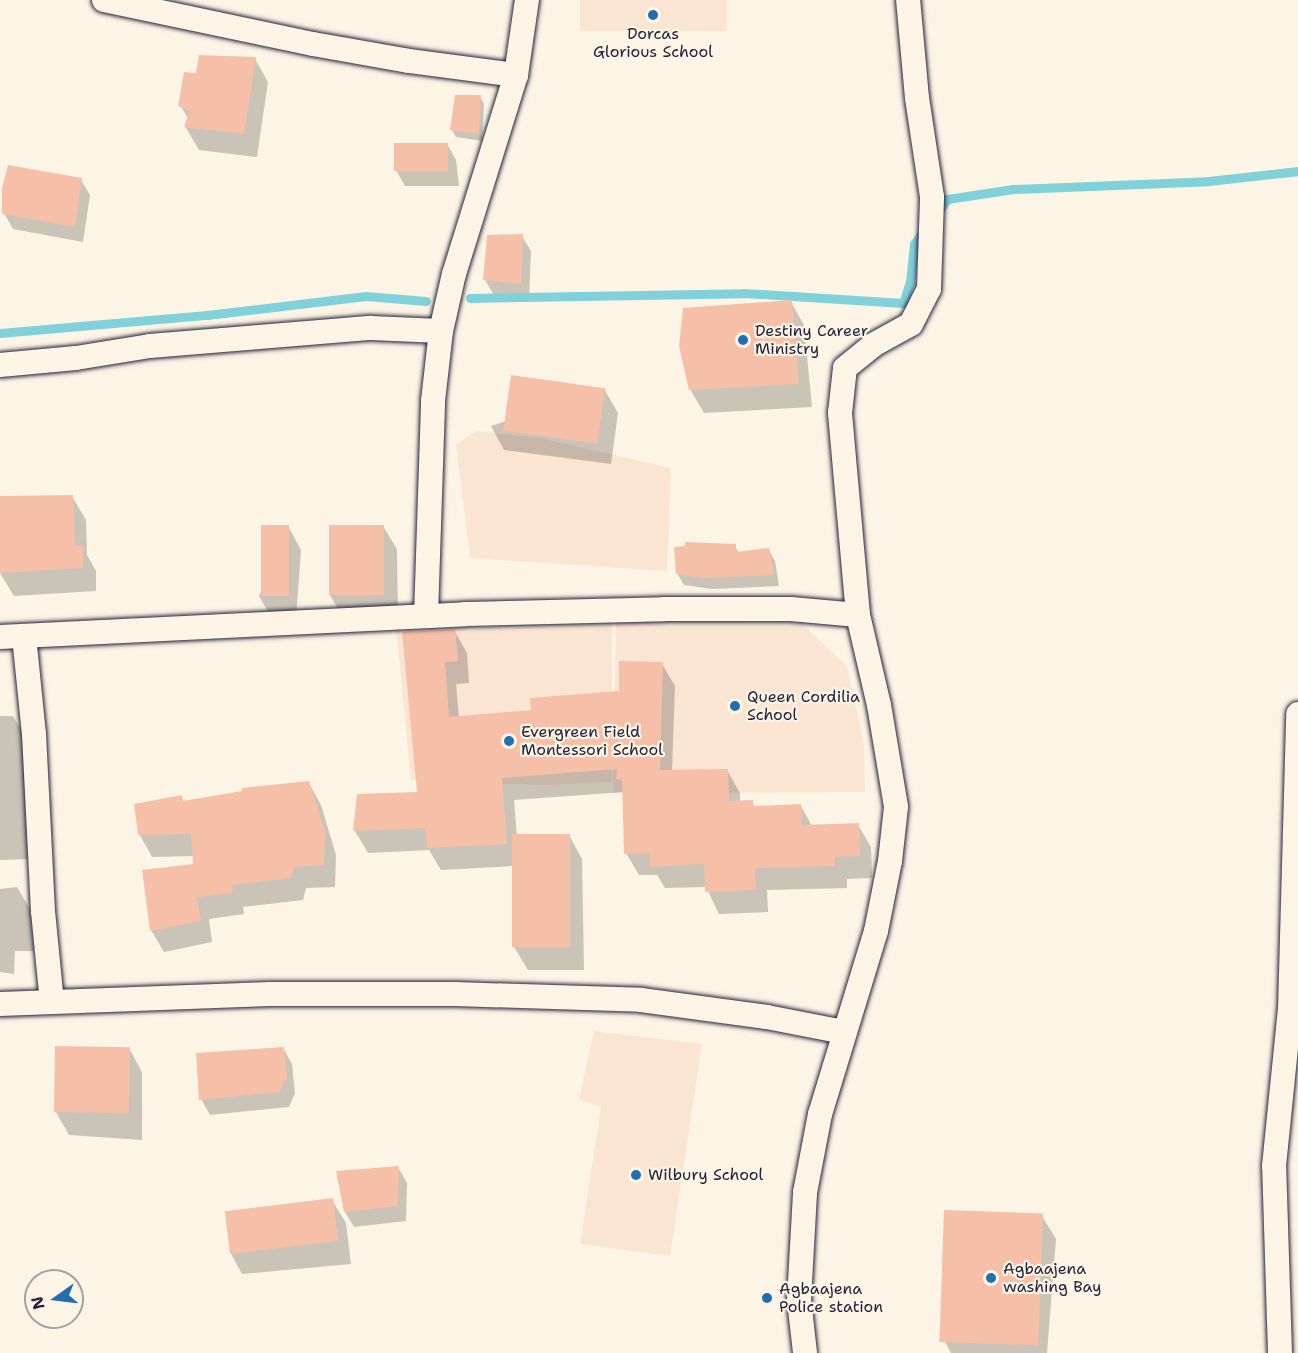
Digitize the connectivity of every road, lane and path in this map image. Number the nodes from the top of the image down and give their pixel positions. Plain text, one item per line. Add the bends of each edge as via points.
1 (104, 0) edge
2 (527, 0) edge
3 (908, 0) edge
4 (516, 75) junction
5 (441, 331) junction
6 (0, 365) edge
7 (858, 615) junction
8 (426, 616) junction
9 (24, 636) junction
10 (0, 637) edge
11 (1298, 714) edge
12 (52, 1002) junction
13 (0, 1004) edge
14 (1294, 1010) edge
15 (844, 1032) junction
16 (805, 1353) edge
17 (1280, 1353) edge

1 - 4 street via 409,62
2 - 4 street
3 - 7 street via 932,197 929,289 911,324 873,345 845,368 840,413
4 - 5 street via 454,274
5 - 6 street via 371,328 150,346
5 - 8 street via 433,401
7 - 8 street via 723,608
7 - 15 street via 879,705 896,807 876,931
8 - 9 street
9 - 10 street
9 - 12 street via 34,734 42,911
11 - 14 street
12 - 13 street
12 - 15 street via 270,994 618,999 767,1017
14 - 17 street via 1274,1166
15 - 16 street via 820,1114 804,1193 799,1300

